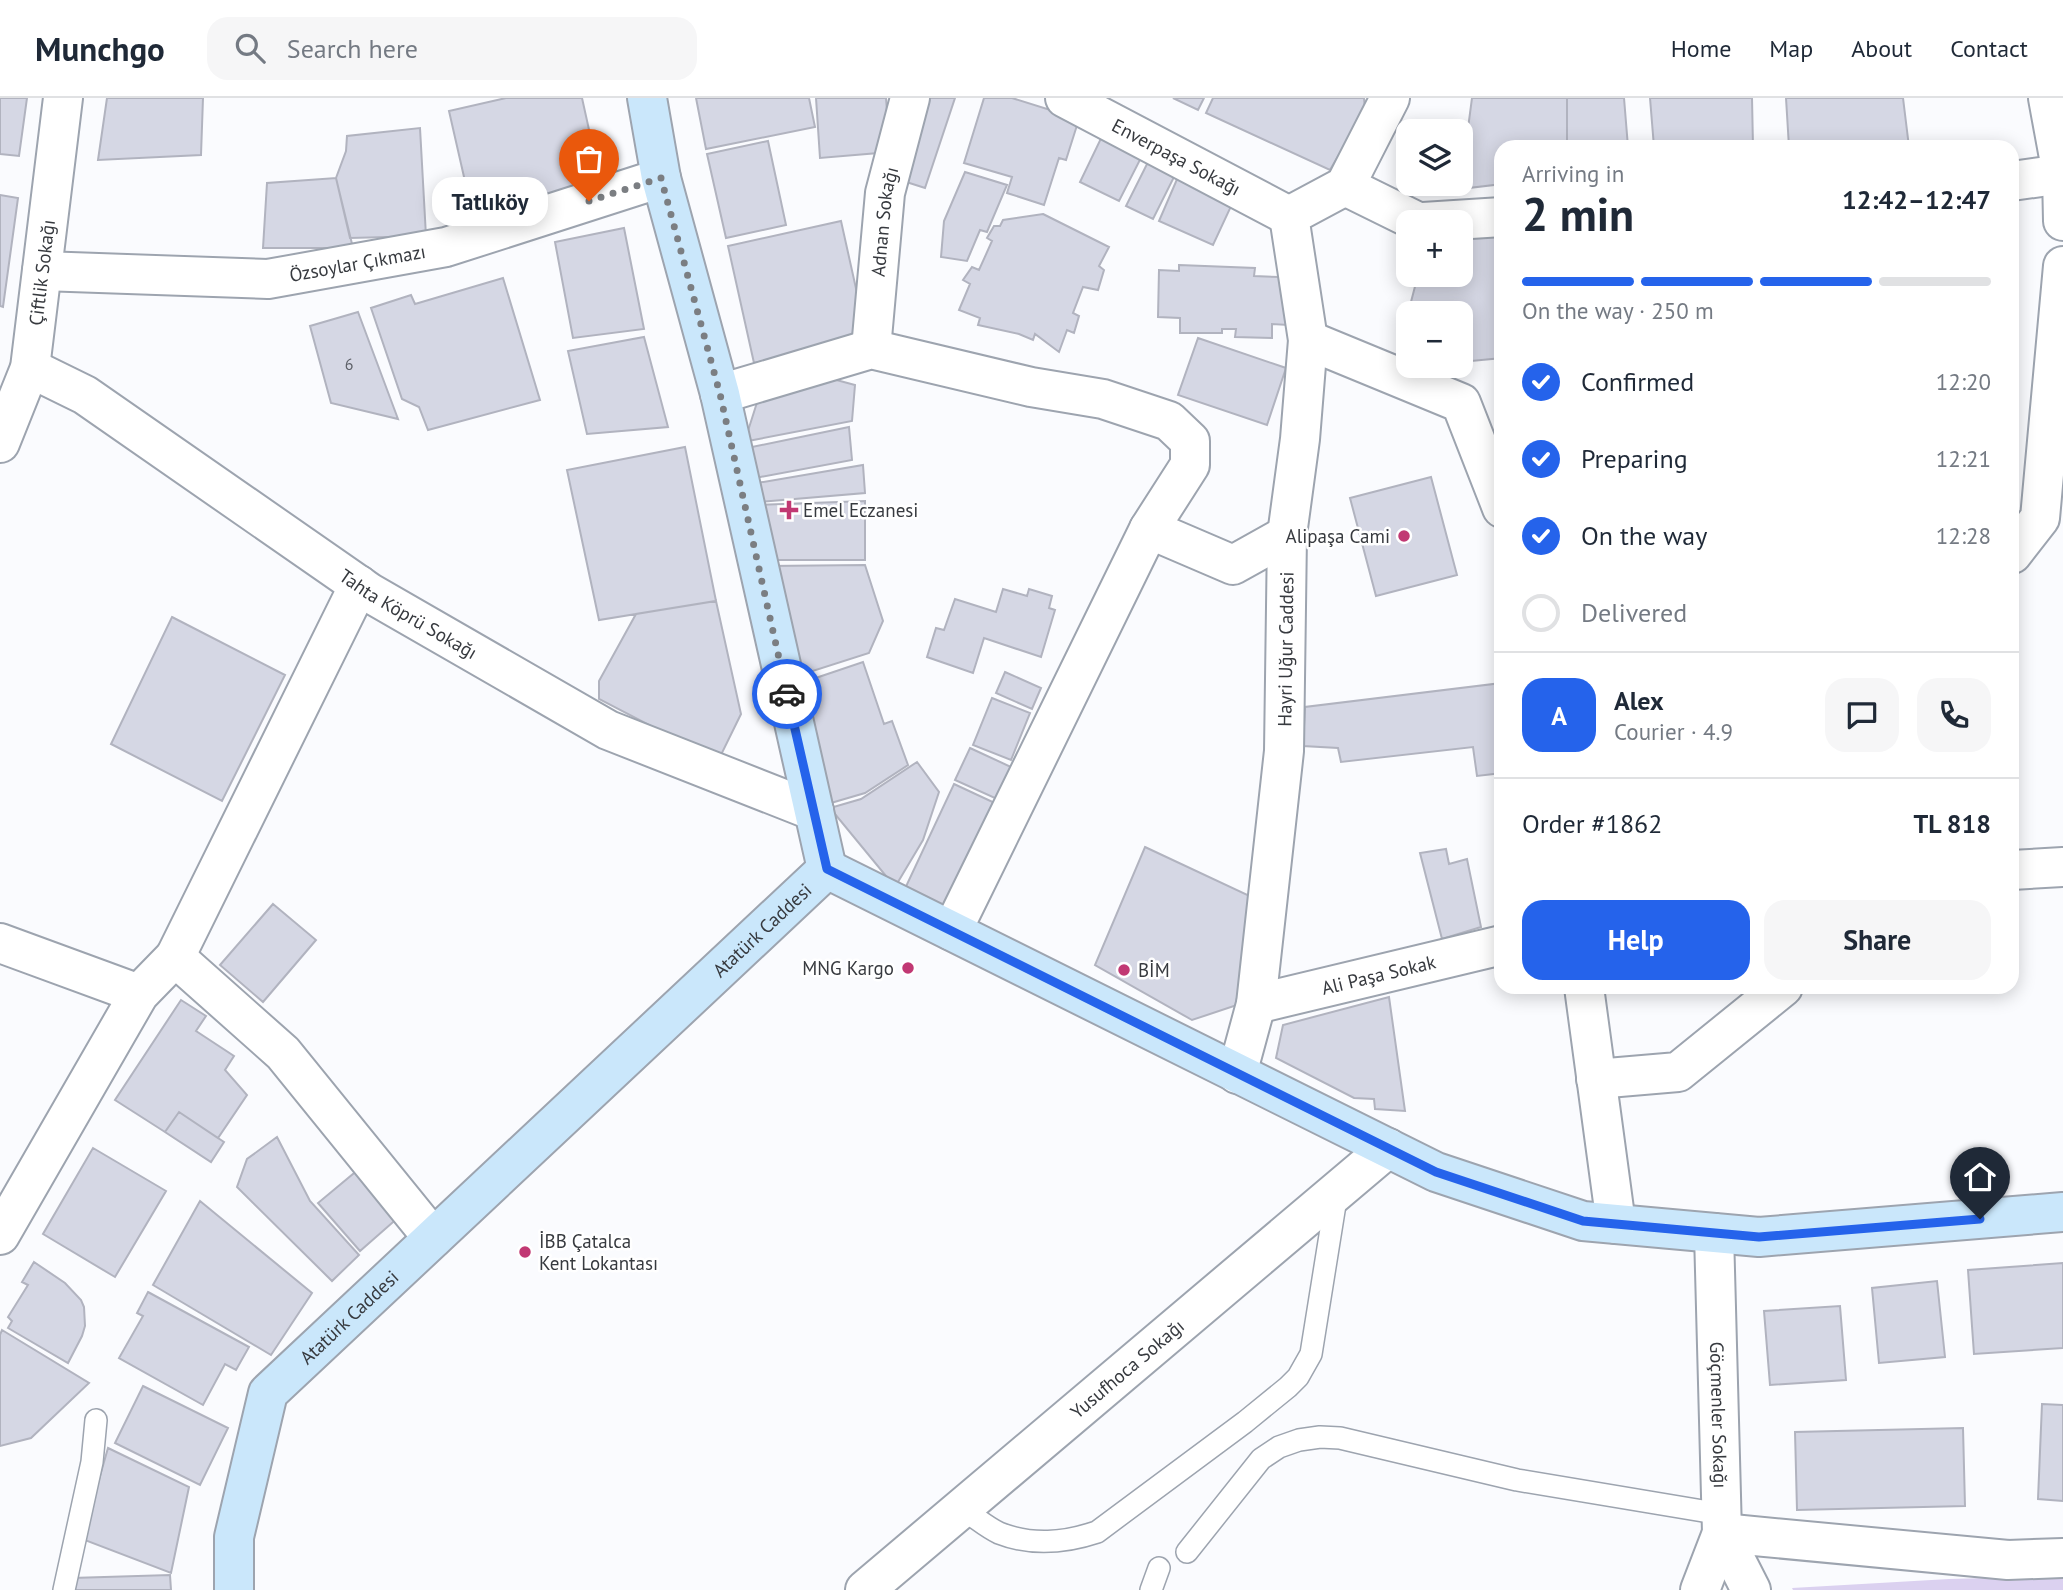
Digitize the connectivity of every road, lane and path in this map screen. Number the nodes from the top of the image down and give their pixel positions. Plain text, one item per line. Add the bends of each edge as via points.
1 (63, 98) edge
2 (647, 98) edge
3 (910, 98) edge
4 (1065, 98) edge
5 (1390, 98) edge
6 (2048, 98) edge
7 (2062, 174) edge
8 (661, 178) junction
9 (2019, 180) edge
10 (1345, 186) junction
11 (1396, 210) edge
12 (1289, 216) junction
13 (1494, 217) edge
14 (1473, 219) edge
15 (2063, 220) edge
16 (2063, 266) edge
17 (42, 271) junction
18 (1308, 340) junction
19 (872, 349) junction
20 (30, 368) junction
21 (720, 394) junction
22 (0, 443) edge
23 (1494, 488) edge
24 (2039, 519) edge
25 (1149, 529) junction
26 (1287, 535) junction
27 (2019, 545) edge
28 (359, 585) junction
29 (814, 811) junction
30 (2063, 867) edge
31 (827, 869) junction
32 (2019, 870) edge
33 (952, 931) junction
34 (0, 943) edge
35 (1494, 947) edge
36 (174, 957) junction
37 (139, 994) junction
38 (1585, 994) edge
39 (1774, 994) edge
40 (1256, 1004) junction
41 (1237, 1074) junction
42 (1597, 1079) junction
43 (1388, 1148) junction
44 (1337, 1191) junction
45 (2063, 1212) edge
46 (1616, 1224) junction
47 (1714, 1233) junction
48 (0, 1235) edge
49 (433, 1238) junction
50 (96, 1420) dead end
51 (962, 1509) junction
52 (1721, 1524) junction
53 (1187, 1552) dead end
54 (2063, 1558) edge
55 (1159, 1568) dead end
56 (64, 1590) edge
57 (234, 1590) edge
58 (865, 1590) edge
59 (1151, 1590) edge
60 (1700, 1590) edge
61 (1751, 1590) edge

1 - 17 street, Çiftlik Sokağı
2 - 8 main road, Atatürk Caddesi
3 - 19 street, Adnan Sokağı via 885,193
4 - 12 street, Enverpaşa Sokağı
5 - 10 street
6 - 7 street
7 - 9 street
7 - 15 street
8 - 17 street, Özsoylar Çıkmazı via 446,247 268,279
8 - 21 main road, Atatürk Caddesi
10 - 11 street
10 - 12 street
12 - 18 street, Hayri Uğur Caddesi
13 - 14 street
16 - 24 street
17 - 20 street, Çiftlik Sokağı
18 - 23 street via 1461,403
18 - 26 street, Hayri Uğur Caddesi
19 - 21 street
19 - 25 street via 1031,387 1103,399 1169,421 1190,441 1191,465
20 - 22 street, Çiftlik Sokağı
20 - 28 street, Tahta Köprü Sokağı via 85,395
21 - 29 main road, Atatürk Caddesi
24 - 27 street
25 - 26 street via 1233,565
25 - 33 street
26 - 40 street, Hayri Uğur Caddesi via 1284,751
28 - 29 street, Tahta Köprü Sokağı via 608,730
28 - 36 street
29 - 31 main road, Atatürk Caddesi
30 - 32 street
31 - 33 main road
31 - 49 main road, Atatürk Caddesi
33 - 41 main road
34 - 37 street
35 - 40 street, Ali Paşa Sokak
36 - 37 street
36 - 49 street via 283,1053
37 - 48 street
38 - 42 street
39 - 42 street via 1678,1072
40 - 41 street, Hayri Uğur Caddesi
41 - 43 main road
42 - 46 street
43 - 44 street, Yusufhoca Sokağı
43 - 46 main road via 1436,1172 1583,1221
44 - 51 street, Yusufhoca Sokağı
44 - 51 lane via 1311,1354 1289,1387 1097,1532 1061,1542 1023,1540 998,1532
45 - 47 main road via 1759,1237
46 - 47 main road
47 - 52 street, Göçmenler Sokağı
49 - 57 main road, Atatürk Caddesi via 268,1393 234,1537
50 - 56 lane via 92,1462
51 - 58 street, Yusufhoca Sokağı
52 - 53 lane via 1320,1437 1279,1447 1261,1459
52 - 54 street via 2008,1560
52 - 60 street
52 - 61 street, Göçmenler Sokağı
55 - 59 lane

